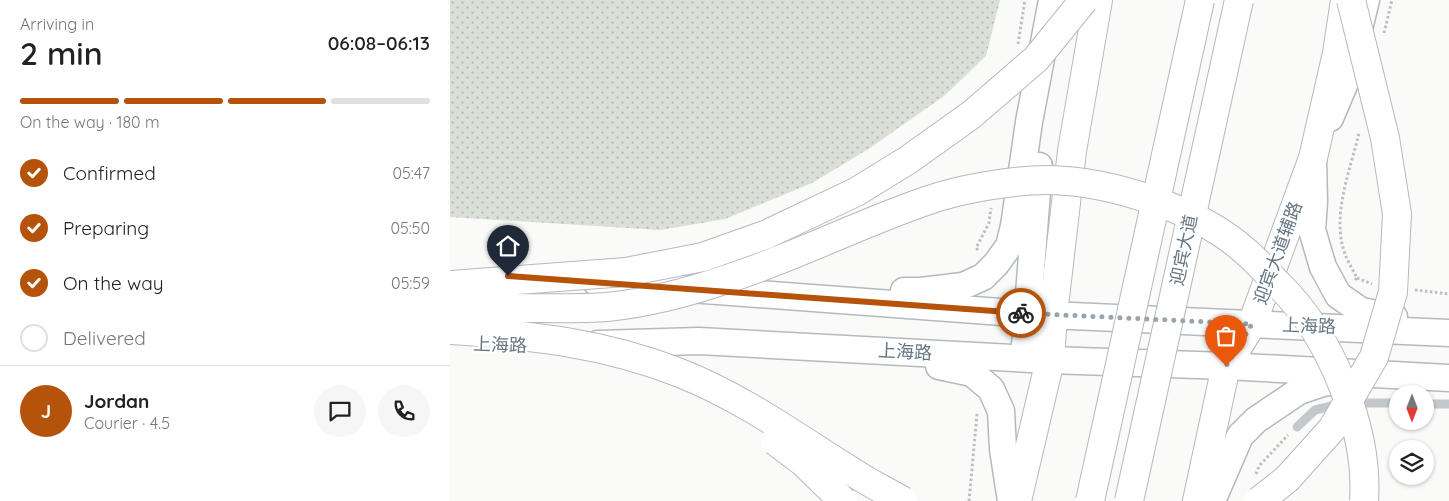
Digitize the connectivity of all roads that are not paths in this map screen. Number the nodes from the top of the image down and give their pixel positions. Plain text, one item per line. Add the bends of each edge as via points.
1 (1052, 0) edge
2 (1064, 0) edge
3 (1084, 0) edge
4 (1098, 0) edge
5 (1200, 0) edge
6 (1239, 0) edge
7 (1345, 0) edge
8 (1351, 0) edge
9 (1366, 0) edge
10 (1313, 158) junction
11 (450, 272) edge
12 (450, 285) edge
13 (664, 287) junction
14 (450, 305) edge
15 (1040, 314) junction
16 (1252, 324) junction
17 (1449, 325) edge
18 (450, 330) edge
19 (1449, 333) edge
20 (450, 334) edge
21 (699, 341) junction
22 (450, 343) edge
23 (1037, 359) junction
24 (1226, 366) junction
25 (1449, 378) edge
26 (1449, 386) edge
27 (1389, 403) edge
28 (1434, 404) edge
29 (1449, 404) edge
30 (1297, 427) dead end
31 (843, 501) edge
32 (903, 501) edge
33 (1011, 501) edge
34 (1018, 501) edge
35 (1090, 501) edge
36 (1129, 501) edge
37 (1197, 501) edge
38 (1212, 501) edge
39 (1259, 501) edge
40 (1364, 501) edge

1 - 13 street via 1014,226 1009,246 983,277 963,286 921,291
2 - 15 street via 1041,143
3 - 12 main road, bridge via 1036,60 971,115 856,192 765,236 703,257 626,272
4 - 15 main road
5 - 35 main road, bridge
6 - 36 main road, 迎宾大道, bridge
7 - 10 main road, 迎宾大道辅路 via 1337,53
8 - 39 main road, bridge via 1385,138 1397,214 1394,292 1374,357 1332,429 1287,479
9 - 10 street via 1347,78
10 - 16 main road, 迎宾大道辅路
10 - 17 street via 1312,230 1323,267 1338,295 1361,311
11 - 13 street, 上海路
13 - 15 street, 上海路
14 - 40 main road, bridge via 608,307 659,298 728,279 928,200 990,185 1047,180 1100,186 1166,205 1205,223 1244,250 1296,302 1330,354 1357,425
15 - 16 street, 上海路
15 - 23 main road
16 - 19 street, 上海路
16 - 24 main road, 迎宾大道辅路
18 - 32 main road, bridge via 564,341 625,354 681,373 771,419
20 - 31 main road, bridge via 524,341 570,350 658,380 718,407 770,438 803,462
21 - 22 street, 上海路 via 518,347
21 - 23 street, 上海路
21 - 33 street via 883,359 972,373 991,389 1001,410
23 - 24 street, 上海路
23 - 34 main road
24 - 25 street, 上海路
24 - 37 main road, 迎宾大道辅路
26 - 38 street via 1326,382 1299,391 1256,420 1240,436
27 - 30 lane via 1333,404 1315,410
28 - 29 lane

